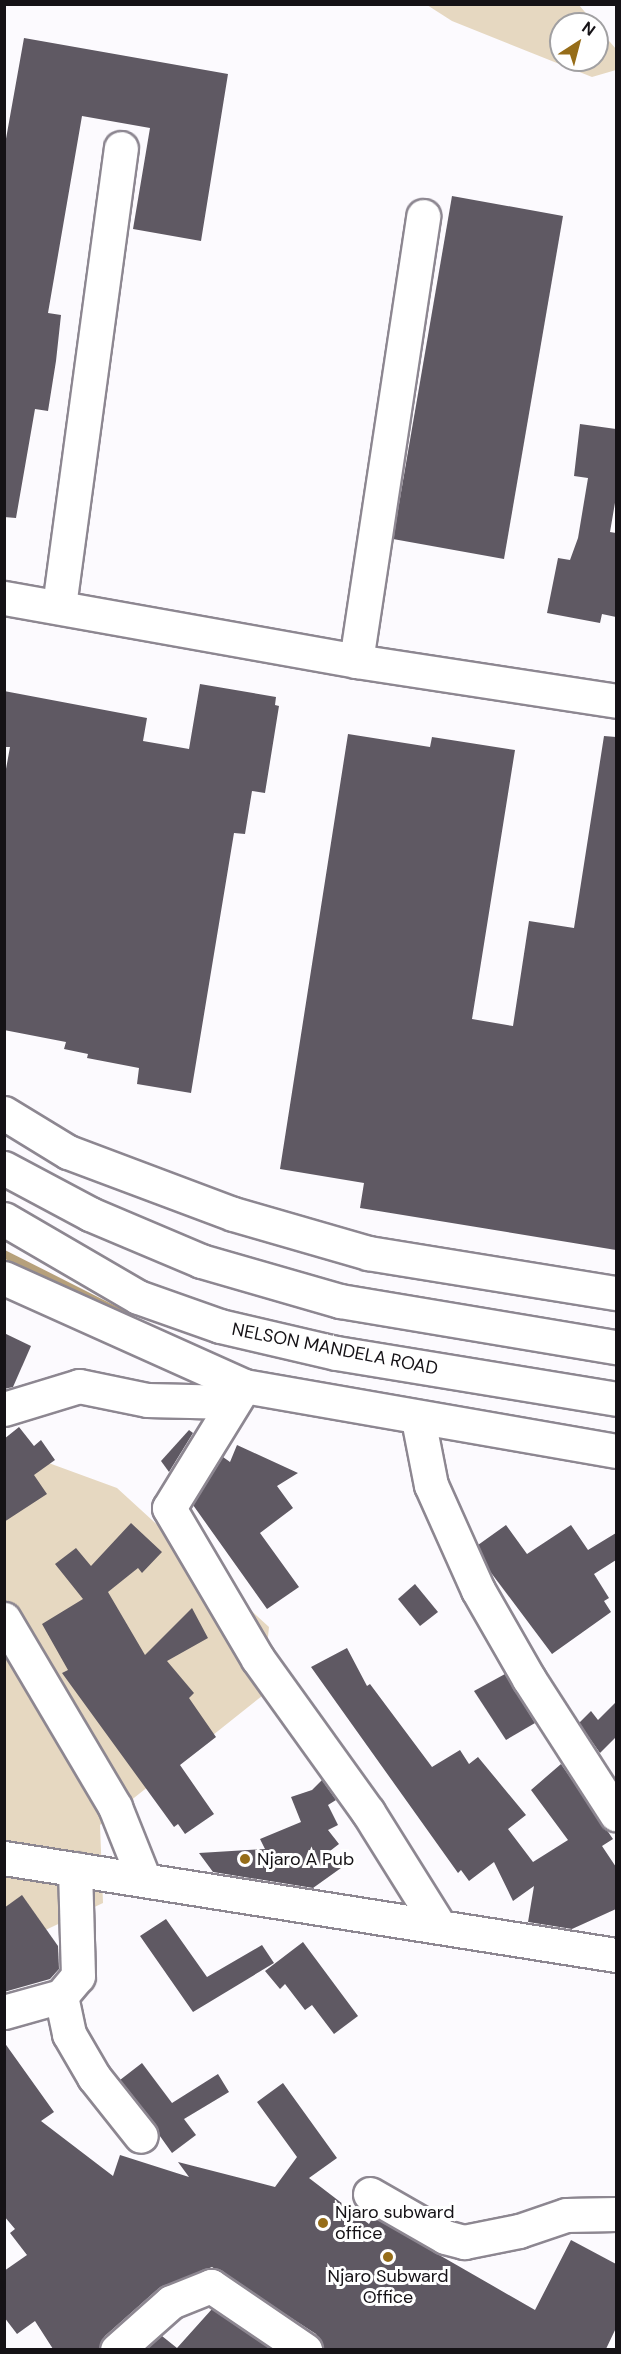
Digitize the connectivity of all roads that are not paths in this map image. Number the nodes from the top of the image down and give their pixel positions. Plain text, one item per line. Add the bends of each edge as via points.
1 (122, 148) dead end
2 (423, 216) dead end
3 (4, 598) edge
4 (59, 606) junction
5 (356, 661) junction
6 (616, 701) edge
7 (4, 1113) edge
8 (68, 1152) junction
9 (13, 1173) edge
10 (4, 1220) edge
11 (4, 1278) edge
12 (616, 1293) edge
13 (616, 1347) edge
14 (239, 1394) junction
15 (616, 1400) edge
16 (4, 1409) edge
17 (418, 1419) junction
18 (616, 1451) edge
19 (4, 1619) edge
20 (616, 1814) edge
21 (4, 1858) edge
22 (75, 1869) junction
23 (143, 1876) junction
24 (438, 1924) junction
25 (616, 1954) edge
26 (62, 1996) junction
27 (4, 2012) edge
28 (141, 2136) dead end
29 (370, 2194) dead end
30 (616, 2214) edge
31 (117, 2349) edge
32 (305, 2349) edge

1 - 4 street
2 - 5 street
3 - 4 street
4 - 5 street
5 - 6 street
7 - 8 street
8 - 9 street
8 - 12 street via 232,1214 368,1253
9 - 13 street via 201,1261 330,1298
10 - 15 street, NELSON MANDELA ROAD via 138,1297 220,1326 336,1353
11 - 14 street
14 - 16 street via 147,1400 79,1386
14 - 17 street
14 - 24 street via 169,1508 258,1659 368,1812
17 - 18 street
17 - 20 street via 431,1485 478,1590 546,1708
19 - 23 street via 115,1807
21 - 22 street
22 - 23 street
22 - 26 street via 81,1953 78,1976
23 - 24 street
24 - 25 street
26 - 27 street
26 - 28 street via 69,2034 94,2077
29 - 30 street via 445,2237 464,2242 519,2231 566,2215
31 - 32 street via 171,2302 211,2286

